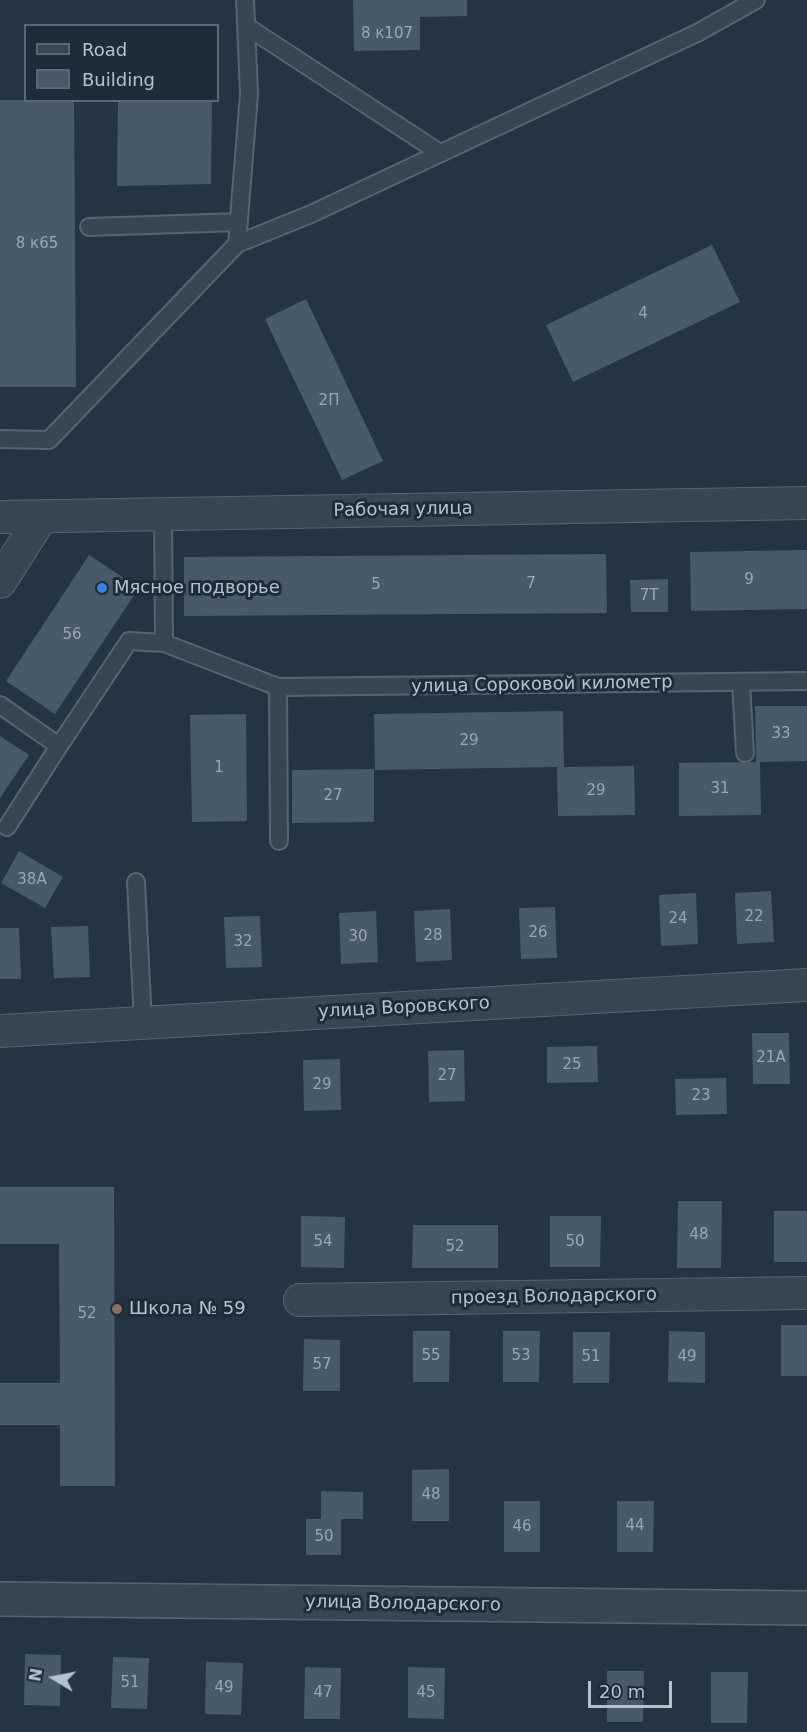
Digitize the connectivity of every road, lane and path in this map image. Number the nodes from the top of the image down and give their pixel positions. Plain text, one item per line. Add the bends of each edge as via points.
1 (245, 0) edge
2 (756, 0) edge
3 (246, 26) junction
4 (440, 153) junction
5 (239, 222) junction
6 (89, 227) dead end
7 (237, 244) junction
8 (0, 439) edge
9 (807, 502) edge
10 (163, 514) junction
11 (42, 516) junction
12 (0, 517) edge
13 (0, 582) edge
14 (164, 642) junction
15 (807, 681) edge
16 (741, 683) junction
17 (278, 687) junction
18 (0, 705) edge
19 (59, 746) junction
20 (745, 753) dead end
21 (8, 827) dead end
22 (279, 841) dead end
23 (136, 882) dead end
24 (807, 985) edge
25 (143, 1023) junction
26 (0, 1031) edge
27 (807, 1293) edge
28 (300, 1300) dead end
29 (0, 1599) edge
30 (807, 1608) edge

1 - 3 lane
2 - 4 lane via 697,33
3 - 4 lane
3 - 5 lane via 249,94
4 - 7 lane
5 - 6 lane
5 - 7 lane
7 - 8 lane via 49,440
9 - 10 street, Рабочая улица
10 - 11 street, Рабочая улица
10 - 14 lane
11 - 12 street, Рабочая улица
11 - 13 street
14 - 17 lane
14 - 19 lane via 129,640
15 - 16 lane, улица Сороковой километр
16 - 17 lane, улица Сороковой километр
16 - 20 lane
17 - 22 lane
18 - 19 lane
19 - 21 lane
23 - 25 lane
24 - 25 street, улица Воровского
25 - 26 street, улица Воровского
27 - 28 street, проезд Володарского
29 - 30 street, улица Володарского

